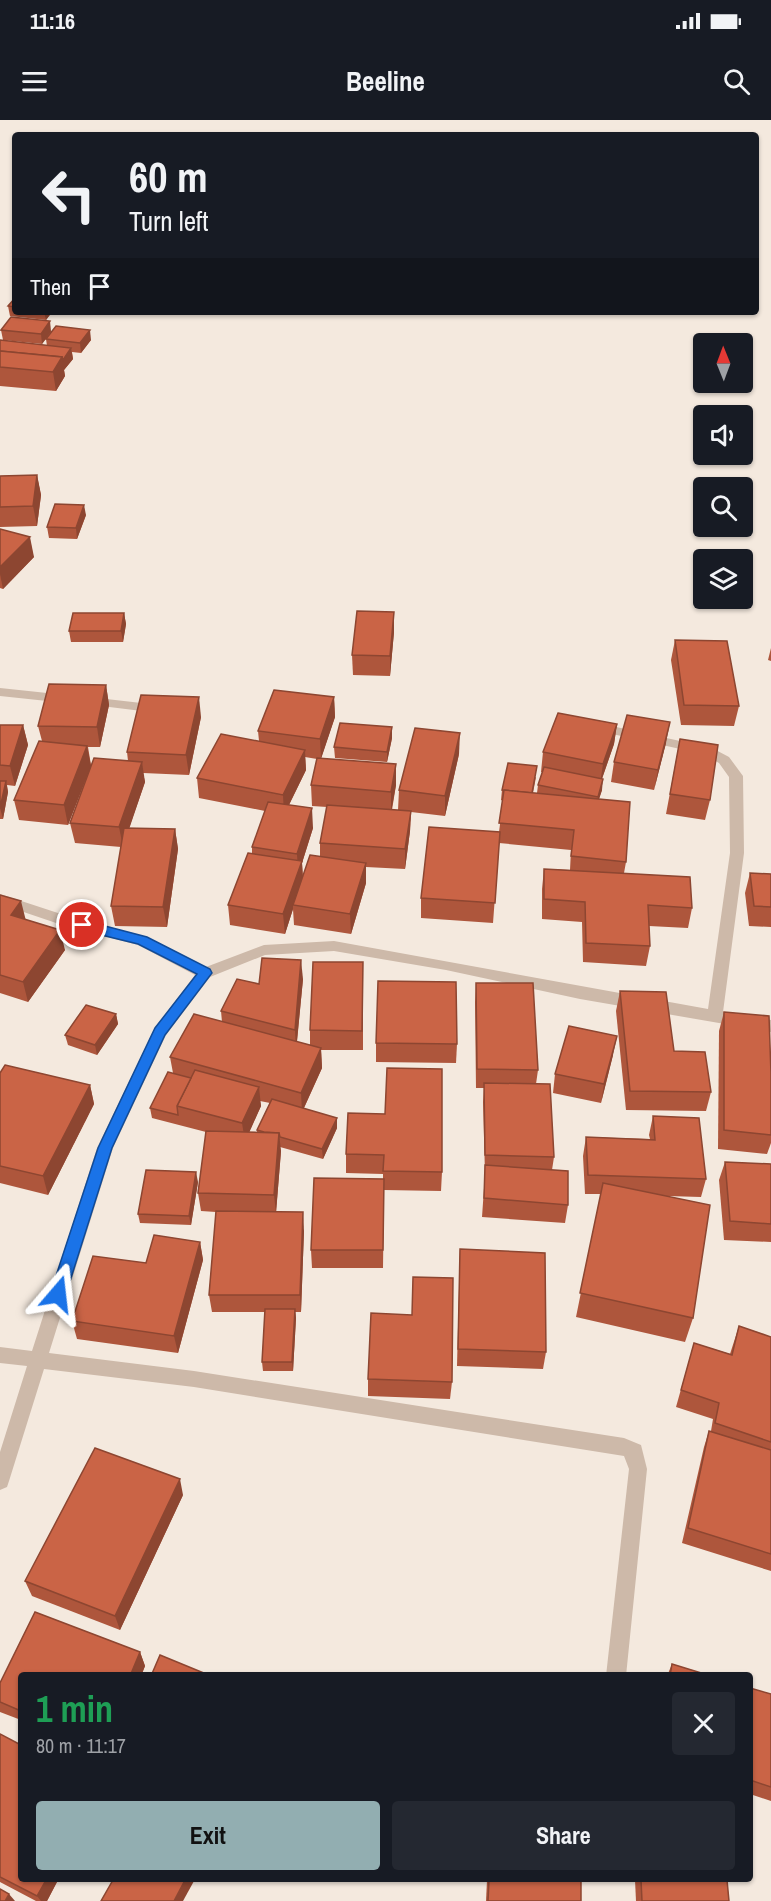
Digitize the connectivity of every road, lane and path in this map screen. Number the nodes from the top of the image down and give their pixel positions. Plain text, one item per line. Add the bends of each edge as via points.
1 (0, 692) edge
2 (150, 708) edge
3 (592, 726) edge
4 (0, 899) edge
5 (205, 973) junction
6 (715, 1016) junction
7 (771, 1026) edge
8 (0, 1355) edge
9 (38, 1360) junction
10 (0, 1481) edge
11 (616, 1672) edge

1 - 2 street
3 - 6 street via 707,751 724,760 736,776 736,853
4 - 5 street via 142,940
5 - 6 street via 264,950 333,946
5 - 9 street via 160,1032 105,1148
6 - 7 street
8 - 9 street
9 - 10 street
9 - 11 street via 194,1379 634,1451 638,1469

